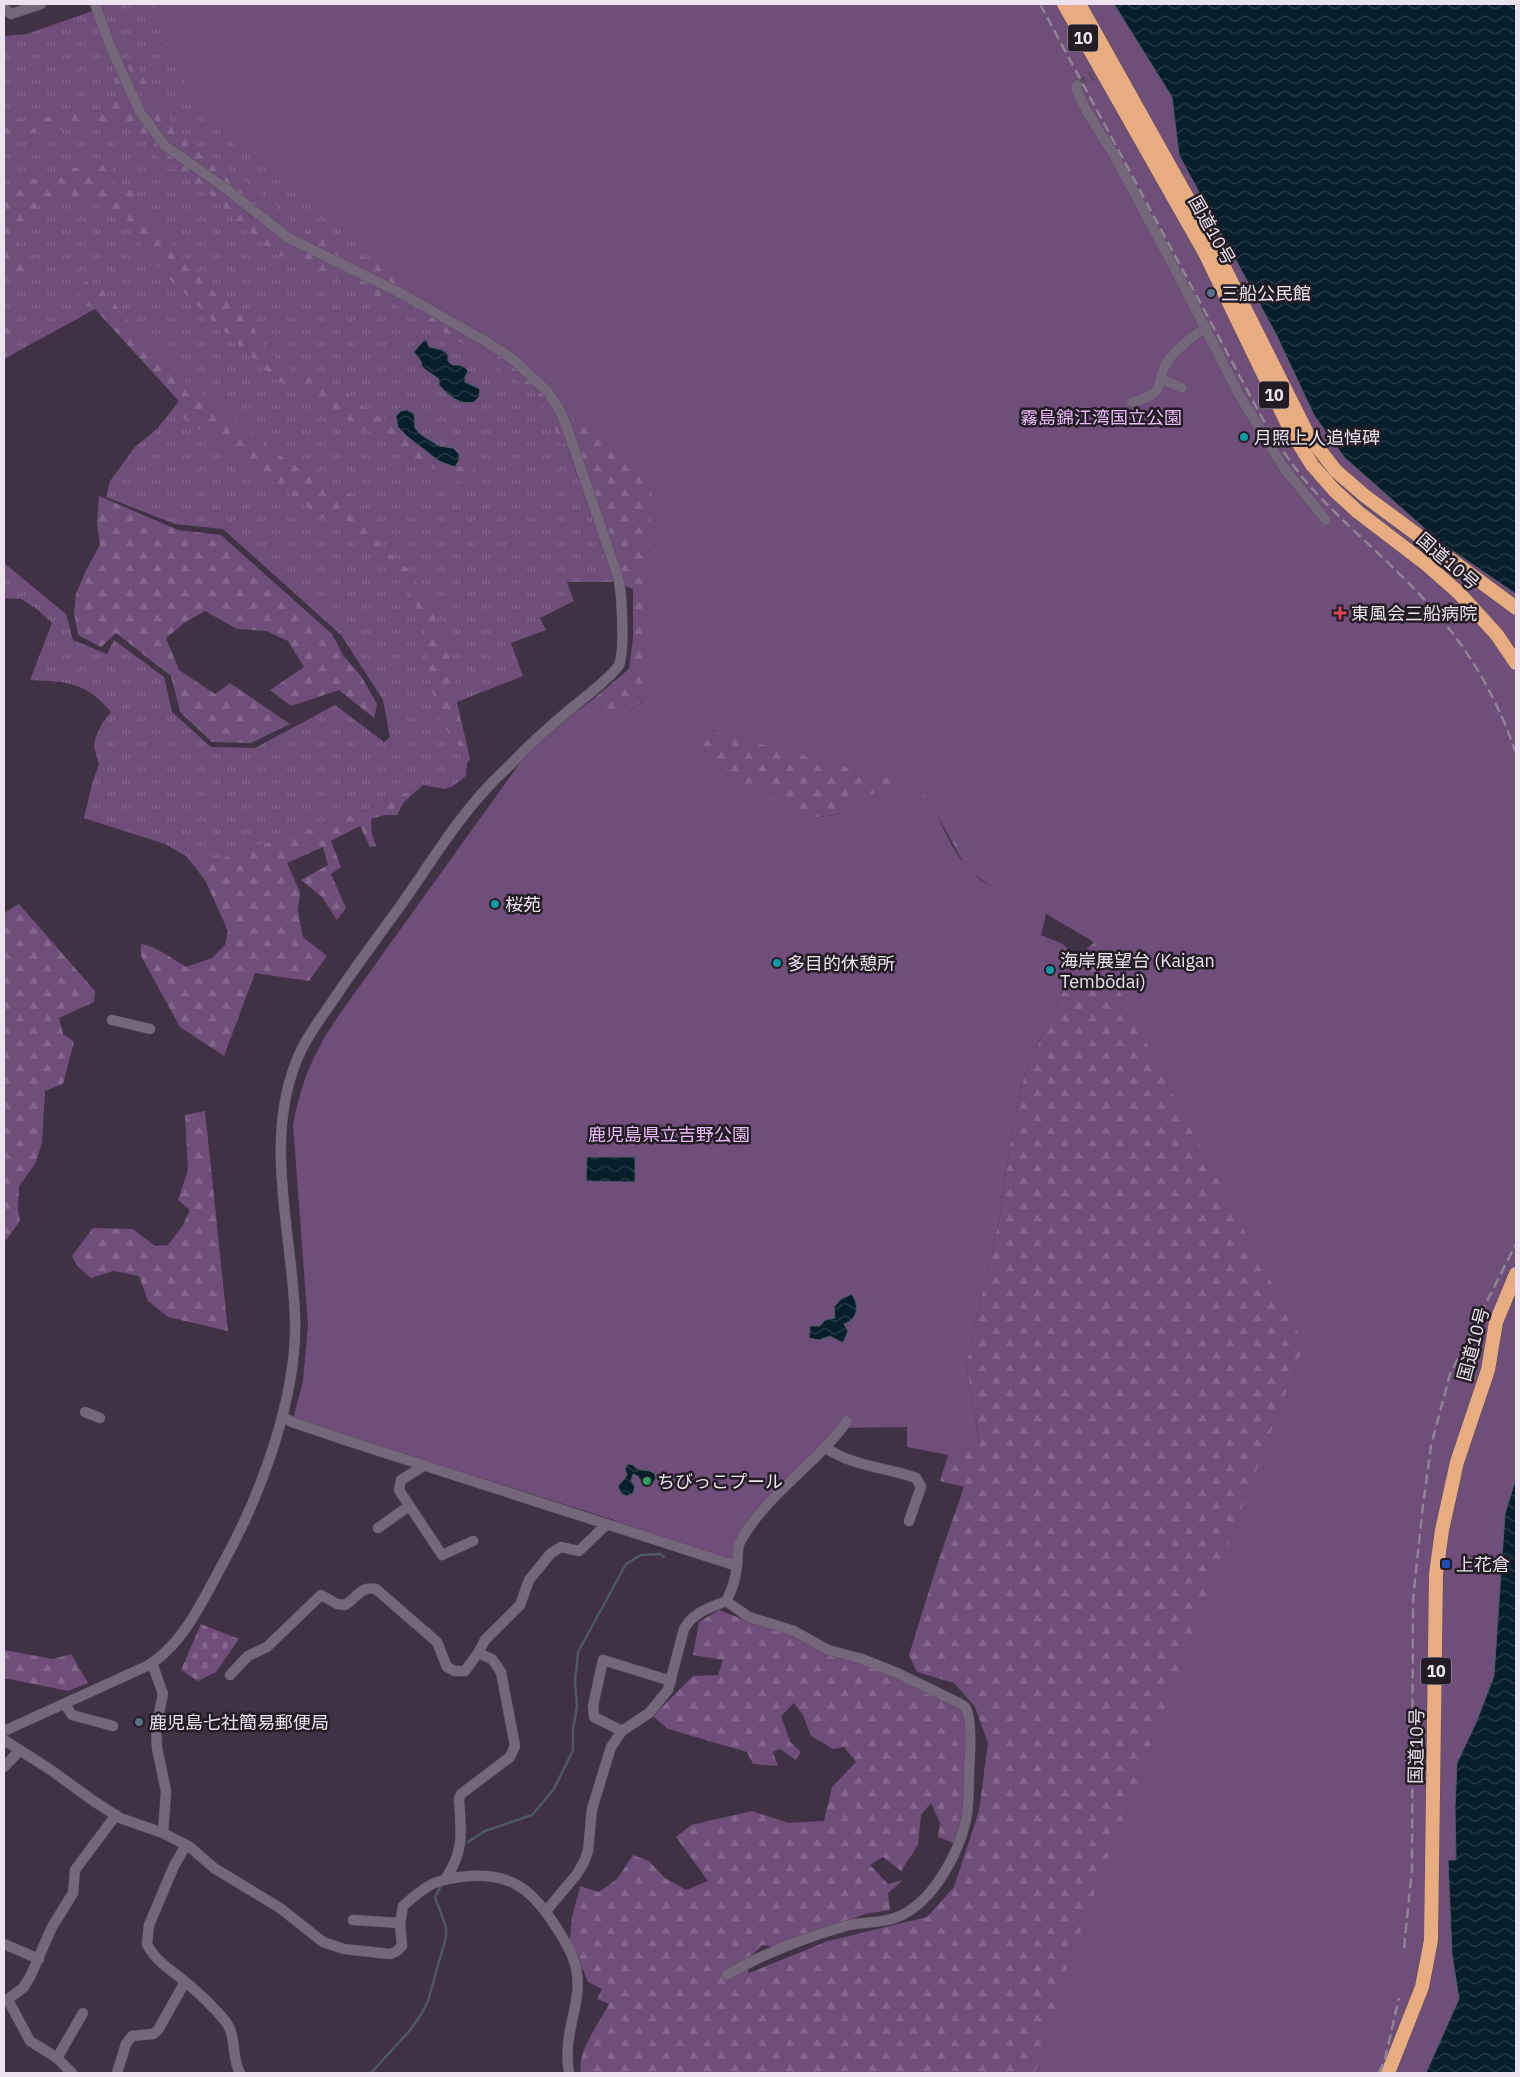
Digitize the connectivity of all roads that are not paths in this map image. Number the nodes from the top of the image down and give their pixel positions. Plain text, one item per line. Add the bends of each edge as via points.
1 (40, 4) edge
2 (95, 4) edge
3 (1064, 4) edge
4 (1079, 4) edge
5 (4, 8) edge
6 (1103, 71) junction
7 (1077, 85) dead end
8 (1205, 328) junction
9 (1162, 379) junction
10 (1182, 388) dead end
11 (1132, 402) dead end
12 (1326, 520) dead end
13 (1516, 608) edge
14 (1516, 663) edge
15 (112, 1020) dead end
16 (150, 1029) dead end
17 (1516, 1274) edge
18 (85, 1412) dead end
19 (282, 1416) junction
20 (100, 1418) dead end
21 (847, 1421) dead end
22 (826, 1448) junction
23 (424, 1465) junction
24 (409, 1506) junction
25 (909, 1521) dead end
26 (607, 1524) junction
27 (378, 1528) dead end
28 (473, 1541) dead end
29 (737, 1566) junction
30 (726, 1601) junction
31 (478, 1654) junction
32 (152, 1663) junction
33 (230, 1675) dead end
34 (671, 1682) junction
35 (65, 1704) junction
36 (113, 1726) dead end
37 (4, 1731) edge
38 (622, 1731) junction
39 (4, 1740) edge
40 (20, 1750) junction
41 (4, 1767) edge
42 (116, 1815) junction
43 (163, 1833) junction
44 (186, 1845) junction
45 (446, 1878) junction
46 (546, 1911) junction
47 (353, 1920) dead end
48 (400, 1923) junction
49 (4, 1944) edge
50 (39, 1959) junction
51 (728, 1975) dead end
52 (185, 1982) junction
53 (6, 2001) edge
54 (83, 2013) dead end
55 (57, 2058) junction
56 (72, 2073) edge
57 (117, 2073) edge
58 (240, 2073) edge
59 (569, 2073) edge
60 (1388, 2073) edge

1 - 5 street via 11,14
2 - 19 street via 110,48 140,112 165,146 288,237 402,294 487,342 515,361 548,392 566,425 622,591 619,665 484,790 304,1042 290,1079 281,1126 281,1165 296,1318 291,1374
3 - 6 highway, 国道10号 / 10
4 - 6 highway, 国道10号 / 10
6 - 13 highway, 国道10号 / 10 via 1207,233 1292,406 1319,450 1336,471 1365,496
6 - 14 highway, 国道10号 / 10 via 1205,253 1290,429 1312,465 1358,512 1459,593
7 - 8 street via 1086,110 1114,155
8 - 9 street via 1170,358
8 - 12 street via 1238,393 1284,468
9 - 10 street
9 - 11 street via 1150,397
15 - 16 street
17 - 60 highway, 国道10号 / 10 via 1496,1322 1488,1370 1462,1444 1442,1530 1436,1574 1431,1940 1422,1987
18 - 20 street
19 - 23 street
19 - 32 street via 260,1483 230,1550 185,1629 175,1643
21 - 22 street
22 - 25 street via 854,1463 916,1478 921,1487
22 - 29 street via 760,1514 738,1544
23 - 24 street via 401,1480 399,1490
23 - 26 street
24 - 27 street
24 - 28 street via 442,1555
26 - 29 street
26 - 31 street via 579,1551 561,1546 551,1553 529,1580 520,1605 484,1640
29 - 30 street via 735,1583
30 - 34 street via 688,1621
30 - 51 street via 749,1618 794,1631 828,1650 862,1659 959,1703 968,1714 970,1748 966,1821 952,1857 923,1901 900,1916 847,1926 744,1964
31 - 33 street via 465,1671 446,1667 437,1642 376,1588 369,1587 345,1605 321,1595 267,1647 248,1656
31 - 45 street via 492,1659 499,1667 515,1746 510,1757 461,1794 459,1853
32 - 35 street
32 - 43 street via 163,1694 156,1728 166,1791
34 - 38 street via 649,1713
34 - 38 street via 603,1660 593,1706 594,1717
35 - 36 street via 72,1715
35 - 37 street
38 - 46 street via 607,1756 592,1809 584,1862
39 - 40 street
40 - 41 street
40 - 42 street
42 - 43 street
42 - 50 street via 75,1870 73,1893 52,1928
43 - 44 street
44 - 48 street via 214,1868 280,1908 331,1946 390,1954 402,1946
44 - 52 street via 174,1866 146,1936 150,1950
45 - 46 street via 484,1875 509,1880 522,1887
45 - 48 street via 432,1883 403,1906
46 - 59 street via 564,1939 576,1967 579,1990 570,2033
47 - 48 street
49 - 50 street
50 - 53 street via 23,1988
52 - 57 street via 158,2030 152,2034 132,2036 126,2044
52 - 58 street via 212,2006 231,2030
53 - 55 street via 30,2041
54 - 55 street
55 - 56 street

